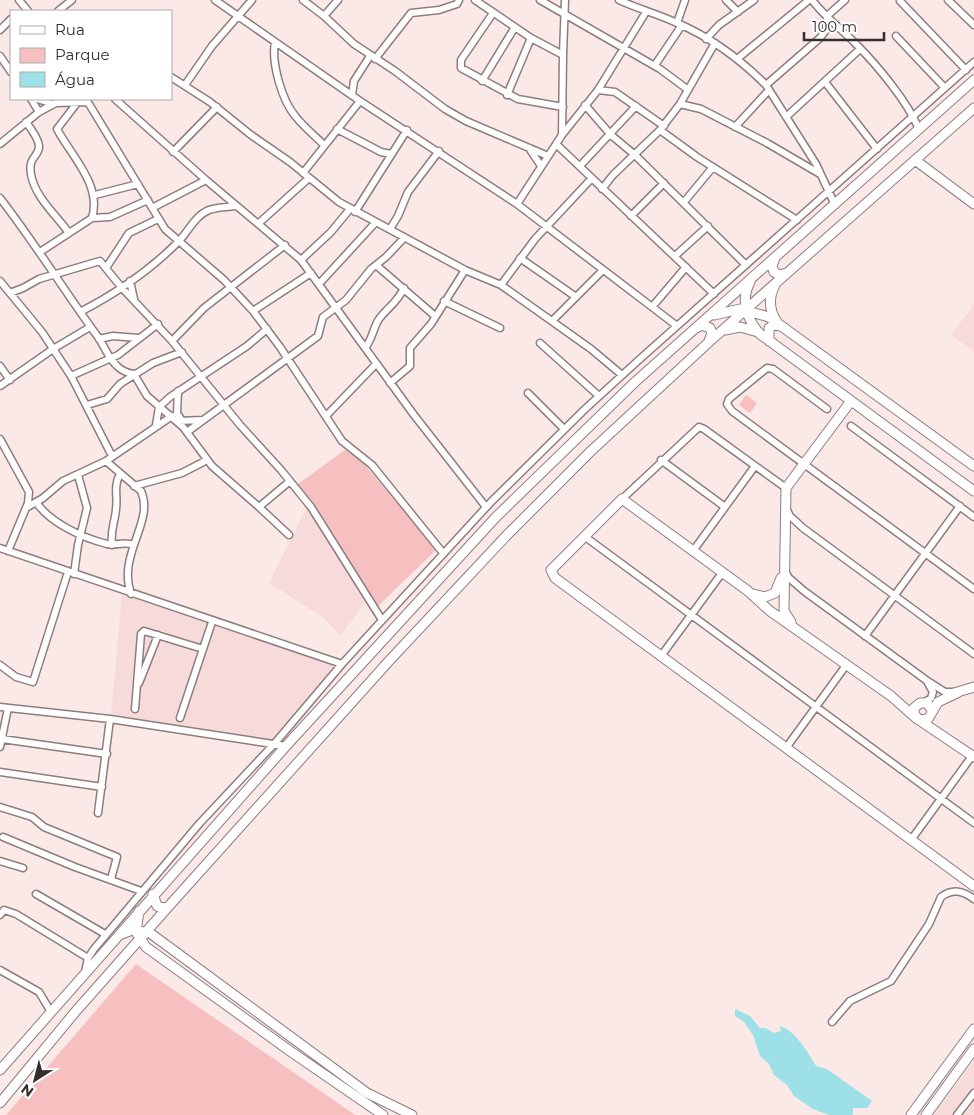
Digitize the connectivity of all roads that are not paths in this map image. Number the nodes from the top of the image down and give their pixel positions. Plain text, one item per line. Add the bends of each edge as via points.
1 (19, 0) edge
2 (72, 0) edge
3 (215, 0) edge
4 (252, 0) edge
5 (303, 0) edge
6 (338, 0) edge
7 (459, 0) edge
8 (476, 0) edge
9 (540, 0) edge
10 (565, 0) edge
11 (619, 0) edge
12 (685, 0) edge
13 (726, 0) edge
14 (754, 0) edge
15 (810, 0) edge
16 (845, 0) edge
17 (948, 0) edge
18 (900, 1) edge
19 (24, 10) edge
20 (59, 10) edge
21 (565, 12) junction
22 (646, 12) junction
23 (738, 12) junction
24 (492, 13) junction
25 (240, 16) junction
26 (324, 16) junction
27 (826, 16) junction
28 (10, 20) edge
29 (680, 24) junction
30 (974, 26) edge
31 (515, 27) junction
32 (837, 27) junction
33 (0, 30) edge
34 (826, 30) junction
35 (896, 36) dead end
36 (531, 38) junction
37 (706, 39) junction
38 (275, 42) junction
39 (715, 43) junction
40 (624, 48) junction
41 (860, 48) junction
42 (563, 55) junction
43 (0, 56) edge
44 (372, 57) junction
45 (737, 59) junction
46 (974, 62) edge
47 (655, 65) junction
48 (966, 70) junction
49 (10, 71) edge
50 (172, 78) edge
51 (974, 80) edge
52 (482, 81) junction
53 (825, 82) junction
54 (185, 85) junction
55 (768, 87) junction
56 (945, 88) junction
57 (687, 89) junction
58 (598, 90) junction
59 (507, 94) junction
60 (352, 95) junction
61 (32, 100) edge
62 (41, 100) edge
63 (61, 100) edge
64 (87, 100) edge
65 (115, 100) edge
66 (360, 101) junction
67 (54, 103) junction
68 (77, 103) junction
69 (680, 104) junction
70 (585, 105) junction
71 (636, 106) junction
72 (563, 107) junction
73 (217, 108) junction
74 (974, 108) edge
75 (39, 112) junction
76 (786, 117) junction
77 (914, 117) junction
78 (26, 122) junction
79 (735, 126) junction
80 (662, 128) junction
81 (337, 129) junction
82 (919, 129) junction
83 (407, 130) junction
84 (562, 135) junction
85 (611, 135) junction
86 (0, 144) edge
87 (556, 144) junction
88 (324, 145) junction
89 (528, 147) junction
90 (877, 149) junction
91 (439, 151) junction
92 (174, 152) junction
93 (391, 154) junction
94 (635, 155) junction
95 (548, 156) junction
96 (915, 160) junction
97 (541, 166) junction
98 (580, 166) junction
99 (714, 166) junction
100 (303, 173) junction
101 (821, 175) junction
102 (308, 178) junction
103 (592, 178) junction
104 (206, 180) junction
105 (664, 183) junction
106 (138, 184) junction
107 (602, 189) junction
108 (830, 192) junction
109 (95, 196) junction
110 (0, 198) edge
111 (148, 200) junction
112 (684, 202) junction
113 (517, 204) junction
114 (974, 204) edge
115 (835, 205) junction
116 (236, 206) junction
117 (152, 208) junction
118 (353, 210) junction
119 (631, 216) junction
120 (92, 218) junction
121 (158, 219) junction
122 (797, 220) junction
123 (376, 222) junction
124 (259, 223) junction
125 (708, 226) junction
126 (547, 227) junction
127 (390, 229) junction
128 (69, 233) junction
129 (404, 238) junction
130 (179, 242) junction
131 (285, 245) junction
132 (40, 252) junction
133 (675, 256) junction
134 (520, 258) junction
135 (776, 258) junction
136 (301, 260) junction
137 (376, 265) junction
138 (746, 265) junction
139 (686, 267) junction
140 (106, 268) junction
141 (465, 270) junction
142 (603, 270) junction
143 (311, 273) junction
144 (788, 273) junction
145 (57, 275) junction
146 (752, 279) junction
147 (0, 281) edge
148 (130, 281) junction
149 (777, 283) junction
150 (319, 284) junction
151 (501, 285) junction
152 (231, 286) junction
153 (122, 288) junction
154 (404, 288) junction
155 (10, 292) junction
156 (714, 294) junction
157 (576, 297) junction
158 (134, 299) junction
159 (444, 301) junction
160 (652, 307) junction
161 (336, 310) junction
162 (746, 310) junction
163 (253, 311) junction
164 (80, 312) junction
165 (435, 316) junction
166 (552, 321) junction
167 (158, 324) junction
168 (677, 326) junction
169 (780, 326) junction
170 (90, 327) junction
171 (500, 328) dead end
172 (696, 328) junction
173 (267, 329) junction
174 (718, 334) junction
175 (760, 334) junction
176 (138, 338) junction
177 (100, 339) junction
178 (172, 341) junction
179 (769, 341) junction
180 (709, 342) junction
181 (540, 343) dead end
182 (53, 348) junction
183 (365, 348) junction
184 (182, 352) junction
185 (110, 358) junction
186 (288, 359) junction
187 (376, 364) junction
188 (0, 366) edge
189 (134, 374) junction
190 (201, 375) junction
191 (622, 375) junction
192 (71, 376) junction
193 (10, 380) junction
194 (192, 381) junction
195 (207, 383) junction
196 (390, 383) junction
197 (0, 386) edge
198 (178, 391) junction
199 (528, 393) dead end
200 (599, 396) junction
201 (851, 401) junction
202 (225, 404) junction
203 (87, 405) junction
204 (159, 407) junction
205 (827, 409) dead end
206 (172, 416) junction
207 (326, 416) junction
208 (202, 420) junction
209 (180, 421) junction
210 (156, 425) junction
211 (851, 426) dead end
212 (564, 430) junction
213 (187, 432) junction
214 (0, 439) edge
215 (109, 459) junction
216 (207, 460) junction
217 (661, 460) junction
218 (804, 464) junction
219 (972, 464) edge
220 (755, 466) junction
221 (120, 474) junction
222 (78, 476) junction
223 (290, 481) junction
224 (134, 486) junction
225 (786, 488) junction
226 (974, 491) edge
227 (622, 499) junction
228 (36, 502) junction
229 (786, 503) junction
230 (960, 506) junction
231 (259, 507) junction
232 (486, 507) junction
233 (725, 507) junction
234 (26, 508) junction
235 (974, 517) edge
236 (803, 528) junction
237 (80, 534) junction
238 (289, 535) dead end
239 (584, 536) junction
240 (784, 538) junction
241 (112, 545) junction
242 (134, 545) junction
243 (0, 548) edge
244 (8, 551) junction
245 (693, 551) junction
246 (444, 553) junction
247 (925, 553) junction
248 (784, 561) junction
249 (71, 573) junction
250 (722, 573) junction
251 (974, 589) edge
252 (748, 591) junction
253 (804, 591) junction
254 (131, 594) junction
255 (772, 595) junction
256 (895, 595) junction
257 (784, 602) junction
258 (770, 610) junction
259 (691, 616) junction
260 (382, 620) junction
261 (212, 622) junction
262 (800, 630) junction
263 (158, 635) junction
264 (865, 636) junction
265 (203, 649) junction
266 (974, 654) edge
267 (661, 656) junction
268 (342, 664) junction
269 (847, 664) junction
270 (0, 665) edge
271 (926, 680) junction
272 (974, 687) edge
273 (136, 691) junction
274 (961, 691) junction
275 (974, 693) edge
276 (890, 696) junction
277 (921, 703) junction
278 (0, 707) edge
279 (816, 707) junction
280 (8, 708) junction
281 (135, 709) dead end
282 (932, 713) junction
283 (180, 718) dead end
284 (110, 719) junction
285 (918, 719) junction
286 (946, 737) junction
287 (2, 739) junction
288 (275, 743) junction
289 (286, 746) junction
290 (0, 747) edge
291 (786, 748) junction
292 (106, 754) junction
293 (973, 756) edge
294 (0, 772) edge
295 (102, 787) junction
296 (941, 799) junction
297 (0, 807) edge
298 (98, 813) dead end
299 (974, 823) edge
300 (3, 837) dead end
301 (911, 840) junction
302 (0, 861) edge
303 (23, 868) dead end
304 (111, 879) junction
305 (974, 886) edge
306 (141, 891) junction
307 (36, 894) dead end
308 (153, 894) junction
309 (974, 899) edge
310 (142, 907) junction
311 (165, 910) junction
312 (0, 915) edge
313 (136, 930) junction
314 (146, 931) junction
315 (139, 939) junction
316 (107, 941) junction
317 (167, 946) junction
318 (159, 956) junction
319 (88, 958) junction
320 (120, 960) junction
321 (0, 970) edge
322 (85, 972) junction
323 (51, 1012) junction
324 (832, 1022) dead end
325 (974, 1029) edge
326 (974, 1049) edge
327 (1, 1068) edge
328 (974, 1093) edge
329 (0, 1103) edge
330 (383, 1115) edge
331 (412, 1115) edge
332 (911, 1115) edge
333 (926, 1115) edge
334 (958, 1115) edge

1 - 19 street
2 - 20 street
3 - 25 street
4 - 25 street
5 - 26 street
6 - 26 street
7 - 44 street via 457,4 439,10 411,13
8 - 24 street
9 - 21 street
10 - 21 street
11 - 22 street
12 - 29 street
13 - 23 street
14 - 23 street
15 - 27 street
15 - 45 street
16 - 27 street
17 - 30 street
18 - 48 street
21 - 40 street
21 - 42 street
22 - 29 street
22 - 40 street
23 - 37 street
24 - 31 street
24 - 52 street via 461,60 464,71
25 - 38 street
25 - 54 street via 212,46
26 - 44 street
27 - 32 street
27 - 34 street
28 - 33 street
29 - 37 street
29 - 47 street
31 - 36 street
31 - 52 street
32 - 34 street
32 - 41 street
34 - 55 street
35 - 56 street
36 - 42 street
36 - 59 street
37 - 39 street
38 - 60 street
38 - 88 street via 272,60 294,116
39 - 45 street
39 - 57 street
40 - 47 street
40 - 58 street
41 - 53 street
41 - 77 street
42 - 72 street
43 - 49 street
44 - 60 street via 354,81
44 - 89 street via 449,111
45 - 55 street
46 - 48 street
47 - 57 street
48 - 56 street
50 - 54 street
51 - 82 street
52 - 59 street
53 - 76 street
53 - 90 street
54 - 73 street
55 - 76 street
55 - 79 street
56 - 77 street
57 - 69 street
58 - 70 street
58 - 71 street via 615,92
59 - 72 street
60 - 66 street
61 - 75 street
62 - 67 street
63 - 67 street
64 - 68 street
64 - 106 street
65 - 92 street
66 - 81 street
66 - 83 street
67 - 68 street
67 - 75 street
68 - 109 street via 57,129
69 - 79 street via 701,109
69 - 80 street
70 - 84 street
70 - 85 street
71 - 80 street
71 - 85 street
72 - 84 street
73 - 92 street
73 - 100 street
74 - 96 street
75 - 78 street
76 - 101 street
77 - 82 street
77 - 90 street
78 - 86 street
78 - 128 street via 41,148 31,168 33,184
79 - 101 street
80 - 94 street
80 - 99 street
81 - 88 street
81 - 93 street
82 - 115 street
83 - 91 street
83 - 93 street
84 - 87 street
85 - 94 street
85 - 98 street
87 - 95 street
87 - 98 street
88 - 100 street
89 - 95 street
89 - 97 street
90 - 108 street
91 - 113 street
91 - 127 street via 408,192
92 - 104 street
93 - 118 street
94 - 105 street
94 - 107 street
95 - 97 street
96 - 114 street
96 - 144 street
97 - 113 street
98 - 103 street
99 - 112 street
99 - 122 street
100 - 102 street
101 - 108 street
102 - 118 street
102 - 124 street
103 - 107 street
103 - 126 street
104 - 116 street
104 - 117 street
105 - 112 street
105 - 119 street
106 - 109 street
106 - 111 street
107 - 119 street
108 - 115 street
108 - 122 street
109 - 120 street
110 - 132 street
111 - 117 street
111 - 120 street via 110,217
112 - 125 street
113 - 126 street
115 - 135 street
116 - 124 street
116 - 130 street via 209,210
117 - 121 street
118 - 123 street
118 - 136 street
119 - 133 street
120 - 128 street
121 - 130 street
121 - 140 street via 129,233
122 - 138 street
123 - 127 street
123 - 150 street
124 - 131 street
125 - 133 street
125 - 138 street
126 - 134 street
126 - 142 street
127 - 129 street
128 - 132 street
129 - 137 street
129 - 141 street
130 - 148 street
130 - 152 street
131 - 136 street
131 - 152 street
132 - 145 street
133 - 139 street
134 - 151 street
134 - 157 street
135 - 144 street via 772,263 774,272
135 - 146 street
136 - 143 street
137 - 154 street
137 - 161 street
138 - 156 street
139 - 156 street
139 - 160 street
140 - 145 street via 96,260
140 - 153 street
141 - 151 street
141 - 159 street
142 - 157 street
142 - 160 street
143 - 150 street
143 - 163 street
144 - 149 street
145 - 155 street
145 - 164 street
146 - 162 street via 746,294
146 - 172 street
147 - 155 street
148 - 153 street
148 - 158 street
149 - 162 street
149 - 169 street via 770,297 770,308
150 - 161 street
151 - 166 street
152 - 163 street
152 - 178 street
153 - 158 street
153 - 164 street
154 - 165 street
154 - 183 street via 396,304 378,320 376,332
155 - 182 street
156 - 168 street
157 - 166 street
158 - 167 street
159 - 165 street
159 - 171 street
160 - 168 street
161 - 183 street
161 - 186 street via 323,318 318,336
162 - 169 street via 764,315
162 - 172 street via 720,312
162 - 174 street
162 - 175 street
163 - 173 street
164 - 170 street
165 - 196 street via 410,348 410,366
166 - 191 street
167 - 176 street
167 - 178 street
168 - 191 street
169 - 179 street via 770,328
169 - 219 street
170 - 177 street
170 - 182 street
172 - 180 street via 702,325 710,328
172 - 289 street via 583,430 496,517
173 - 186 street
173 - 190 street via 247,346
174 - 175 street via 728,328 740,327
174 - 180 street
175 - 179 street
176 - 177 street via 113,336
176 - 185 street
177 - 185 street
178 - 184 street
179 - 201 street
180 - 311 street via 591,451 507,535
181 - 200 street
182 - 192 street
182 - 193 street
183 - 187 street
184 - 189 street via 168,355
184 - 190 street
185 - 189 street via 119,368
185 - 192 street
186 - 202 street
186 - 207 street
187 - 196 street
187 - 207 street
188 - 193 street
189 - 203 street via 107,399
189 - 204 street via 147,396
190 - 194 street
190 - 195 street
191 - 200 street
192 - 203 street
193 - 197 street
194 - 195 street
194 - 198 street
195 - 202 street
196 - 232 street
198 - 204 street
198 - 209 street
199 - 212 street
200 - 212 street
201 - 218 street
201 - 226 street
202 - 208 street
202 - 223 street
203 - 215 street
204 - 206 street
204 - 210 street
205 - 218 street via 770,368 761,371 728,400 729,409
206 - 209 street
206 - 210 street
207 - 246 street via 348,447 372,465
208 - 209 street
208 - 213 street
209 - 213 street
210 - 215 street
211 - 230 street
212 - 232 street
213 - 216 street
214 - 234 street via 30,492
215 - 221 street
215 - 222 street
216 - 224 street via 182,473
216 - 231 street
217 - 220 street via 701,427
217 - 227 street
217 - 233 street
218 - 225 street
218 - 247 street
220 - 225 street
220 - 233 street
221 - 224 street
221 - 241 street via 115,485
222 - 228 street via 63,481
222 - 237 street via 87,508
223 - 231 street
223 - 260 street via 311,507
224 - 242 street via 141,491 144,505
225 - 229 street
227 - 239 street
227 - 245 street
228 - 234 street
228 - 237 street via 46,514
229 - 236 street via 790,516
229 - 240 street
230 - 235 street
230 - 247 street
231 - 238 street
232 - 246 street
233 - 245 street
234 - 244 street
236 - 240 street via 792,528
236 - 256 street
237 - 241 street
237 - 249 street
239 - 259 street
239 - 267 street via 554,566 552,575
240 - 248 street
241 - 242 street via 127,542
242 - 254 street via 127,570
243 - 244 street
244 - 249 street
245 - 250 street
246 - 260 street
247 - 251 street
247 - 256 street
248 - 253 street via 787,576
248 - 255 street via 779,587
248 - 257 street
249 - 254 street
249 - 270 street via 33,682 16,677
250 - 252 street
250 - 259 street
252 - 255 street via 761,597
252 - 258 street
253 - 257 street via 792,587 787,590
253 - 264 street
254 - 261 street
255 - 257 street
255 - 258 street via 766,601
256 - 264 street
256 - 266 street
257 - 258 street via 781,611
257 - 262 street via 787,618
258 - 262 street
259 - 267 street
259 - 279 street
260 - 268 street
261 - 265 street
261 - 268 street
262 - 269 street
263 - 265 street
263 - 273 street
263 - 273 street via 141,634
264 - 271 street
265 - 283 street
267 - 291 street
268 - 288 street
269 - 276 street
269 - 279 street
271 - 274 street via 945,692
271 - 277 street via 933,692 931,698
272 - 274 street
273 - 281 street
274 - 275 street
274 - 277 street
274 - 282 street via 938,702
276 - 277 street via 906,705
276 - 285 street
277 - 282 street
277 - 285 street via 913,711
278 - 280 street
279 - 291 street
279 - 296 street
280 - 284 street
280 - 287 street
282 - 285 street via 925,720
282 - 286 street via 931,723
284 - 288 street
284 - 292 street
285 - 286 street
286 - 293 street
287 - 290 street
287 - 292 street
288 - 289 street
288 - 306 street via 198,824
289 - 308 street
291 - 301 street
292 - 295 street
293 - 296 street
294 - 295 street
295 - 298 street
296 - 299 street
296 - 301 street
297 - 304 street via 32,817 44,826 117,857
300 - 304 street
301 - 305 street
302 - 303 street
304 - 306 street
306 - 316 street
307 - 316 street
308 - 310 street
308 - 311 street via 156,906
309 - 324 street via 960,891 941,897 929,924 891,981 850,1001
310 - 313 street
310 - 316 street
311 - 314 street
311 - 317 street via 157,923 157,932
312 - 319 street via 4,910 16,914
313 - 314 street
313 - 315 street
313 - 316 street via 126,931
314 - 315 street
314 - 317 street
315 - 318 street
315 - 320 street
316 - 319 street
316 - 320 street via 121,952
316 - 322 street
317 - 331 street via 368,1093
318 - 320 street via 142,950
318 - 330 street
319 - 322 street
320 - 329 street
321 - 323 street via 39,992
322 - 323 street
323 - 327 street
325 - 332 street
326 - 333 street
328 - 334 street

